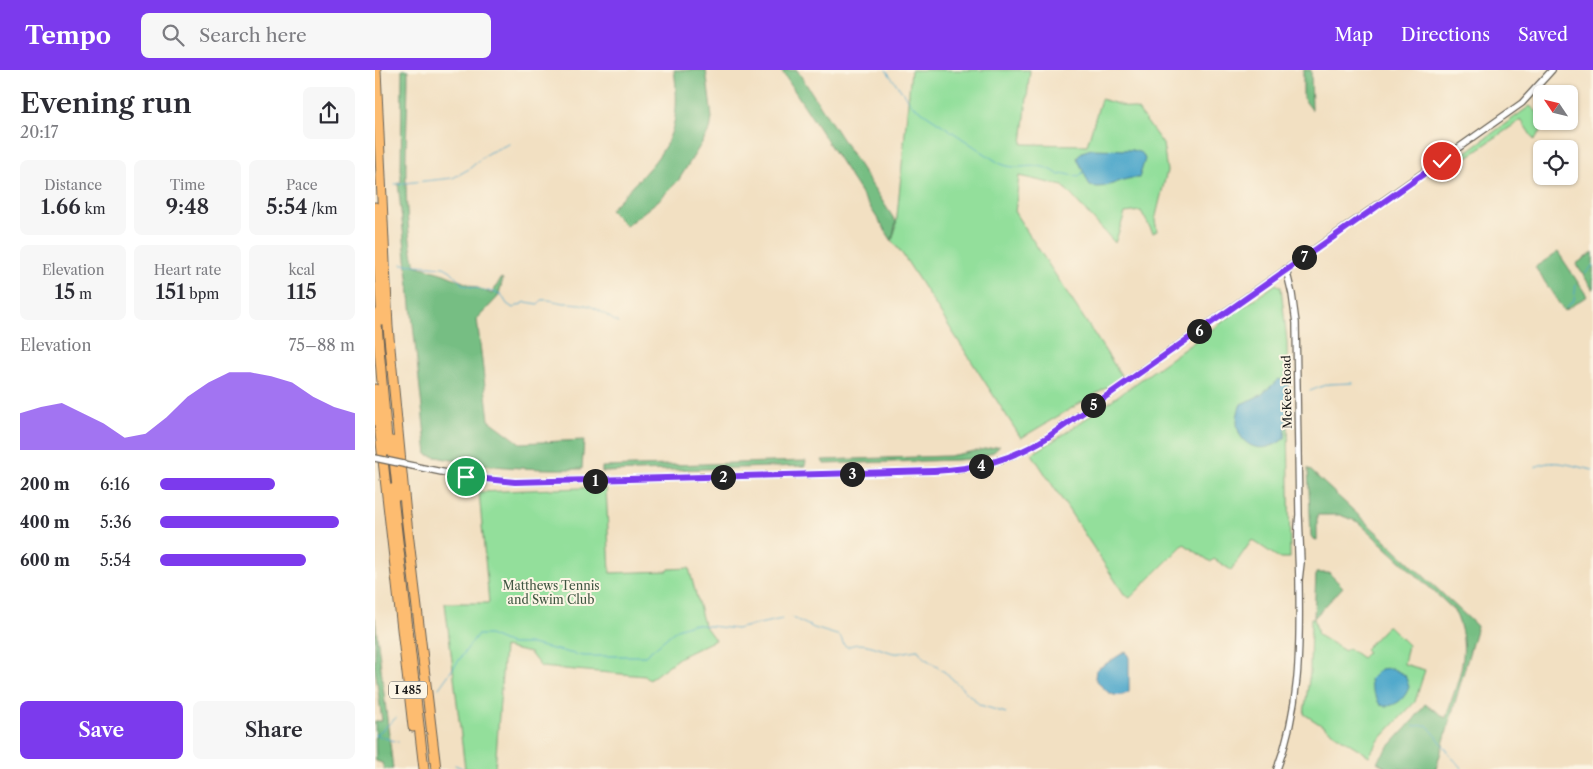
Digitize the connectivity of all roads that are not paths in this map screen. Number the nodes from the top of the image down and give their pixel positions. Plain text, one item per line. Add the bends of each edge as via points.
1 (376, 70) edge
2 (1552, 70) edge
3 (375, 207) edge
4 (1286, 269) junction
5 (375, 304) edge
6 (375, 389) edge
7 (398, 437) junction
8 (375, 458) edge
9 (398, 496) junction
10 (399, 611) junction
11 (411, 657) junction
12 (418, 769) edge
13 (424, 769) edge
14 (430, 769) edge
15 (436, 769) edge
16 (1277, 769) edge

1 - 7 highway, I 485 via 384,255
2 - 4 street via 1522,103
3 - 9 highway, I 485
4 - 8 street, bridge via 1048,437 1014,455 975,468 515,482 466,477
4 - 16 street, McKee Road via 1296,323 1300,645 1298,684
5 - 11 highway, I 485
6 - 10 highway, I 485
7 - 9 highway
7 - 15 highway, I 485
9 - 14 highway, I 485
10 - 11 highway
10 - 12 highway, I 485
11 - 13 highway, I 485

